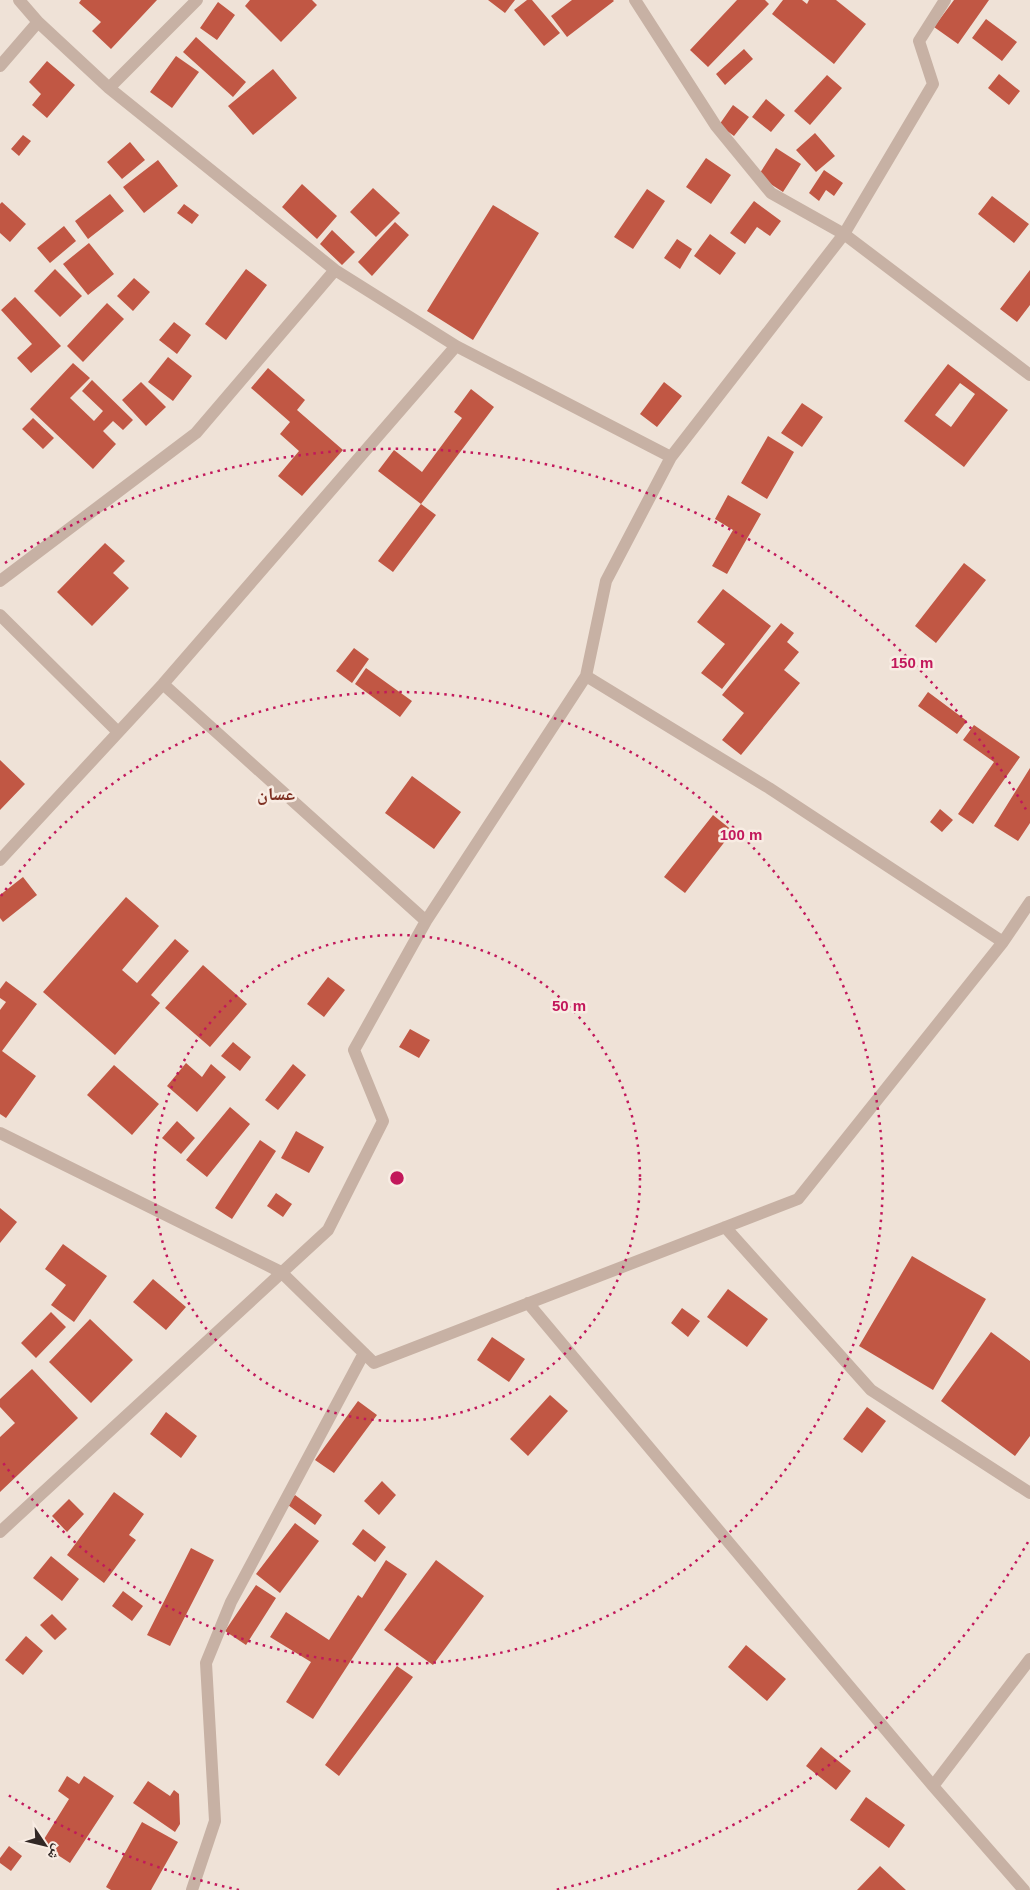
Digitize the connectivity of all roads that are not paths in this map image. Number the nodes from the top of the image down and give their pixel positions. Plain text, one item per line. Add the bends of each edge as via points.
1 (19, 0) edge
2 (197, 0) edge
3 (635, 0) edge
4 (945, 0) edge
5 (38, 22) junction
6 (0, 66) edge
7 (109, 88) junction
8 (844, 234) junction
9 (335, 270) junction
10 (456, 346) junction
11 (1030, 375) edge
12 (671, 457) junction
13 (0, 581) edge
14 (0, 615) edge
15 (586, 676) junction
16 (162, 684) junction
17 (118, 732) junction
18 (0, 860) edge
19 (1030, 902) edge
20 (426, 921) junction
21 (1003, 942) junction
22 (0, 1133) edge
23 (725, 1227) junction
24 (282, 1272) junction
25 (528, 1303) junction
26 (364, 1354) junction
27 (1030, 1493) edge
28 (0, 1532) edge
29 (1030, 1659) edge
30 (933, 1786) junction
31 (192, 1890) edge
32 (1024, 1890) edge

1 - 5 street
2 - 7 street
3 - 8 street via 716,126 770,193
4 - 8 street via 919,41 933,84
5 - 6 street
5 - 7 street
7 - 9 street
8 - 11 street
8 - 12 street
9 - 10 street
9 - 13 street via 196,433
10 - 12 street
10 - 16 street
12 - 15 street via 606,581
14 - 17 street
15 - 20 street
15 - 21 street via 769,788
16 - 17 street
16 - 20 street
17 - 18 street
19 - 21 street
20 - 24 street via 354,1050 383,1120 328,1230
21 - 23 street via 798,1199
22 - 24 street
23 - 25 street
23 - 27 street via 872,1390
24 - 26 street
24 - 28 street
25 - 26 street via 374,1363
25 - 30 street
26 - 31 street via 231,1602 206,1663 215,1821
29 - 30 street
30 - 32 street

